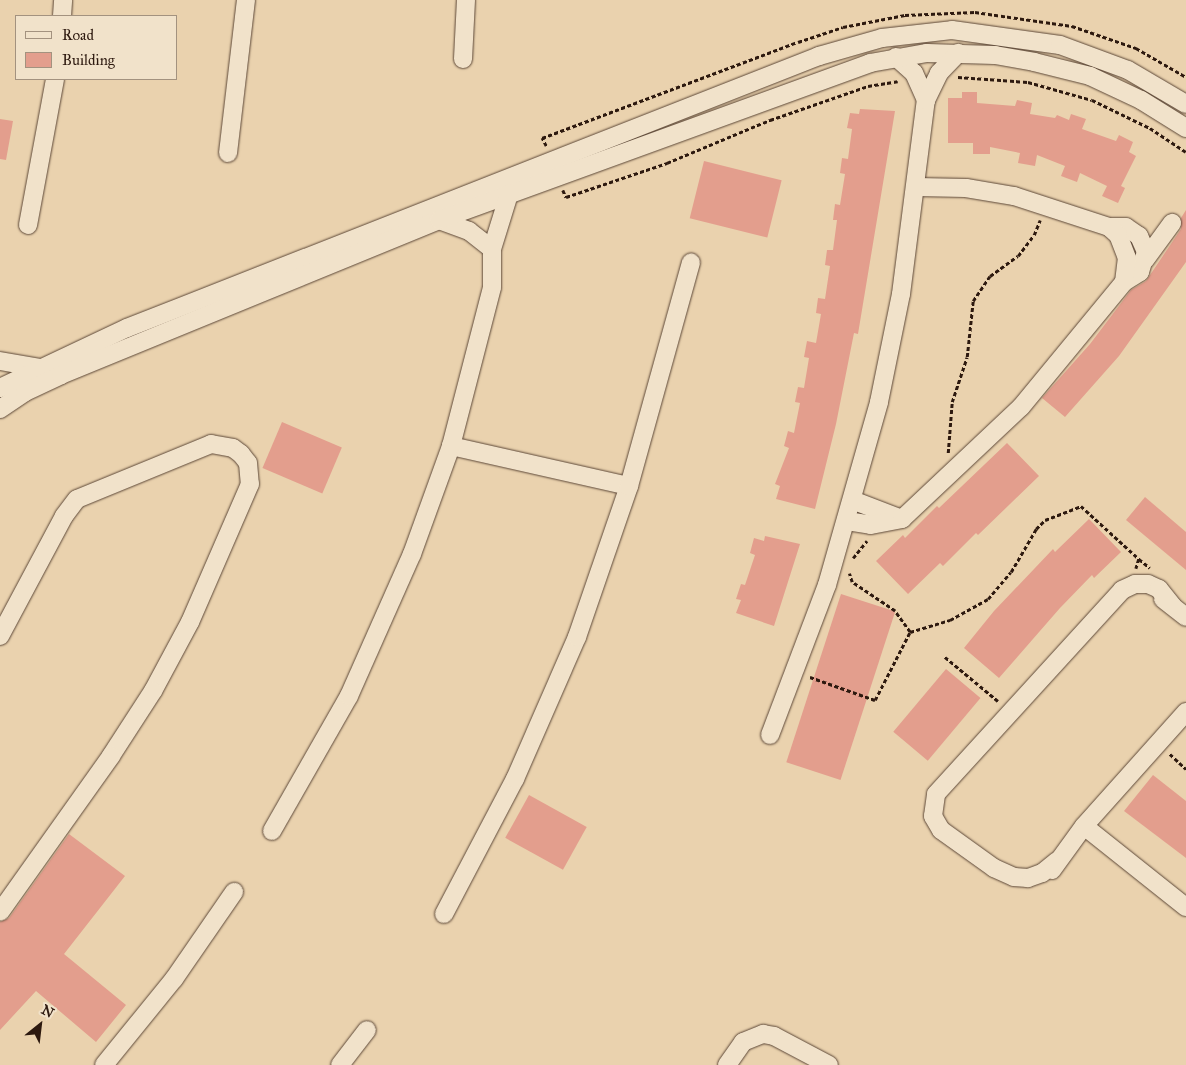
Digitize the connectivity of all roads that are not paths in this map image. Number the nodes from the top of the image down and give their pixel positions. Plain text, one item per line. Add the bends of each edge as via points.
1 (63, 0) edge
2 (246, 0) edge
3 (466, 0) edge
4 (62, 15) edge
5 (958, 53) junction
6 (896, 57) junction
7 (463, 59) dead end
8 (55, 80) edge
9 (926, 90) junction
10 (1186, 104) edge
11 (1186, 128) edge
12 (228, 153) dead end
13 (917, 187) junction
14 (509, 194) junction
15 (439, 220) junction
16 (1172, 223) dead end
17 (28, 225) dead end
18 (1109, 227) junction
19 (492, 250) junction
20 (1145, 260) junction
21 (691, 262) dead end
22 (1124, 282) junction
23 (0, 361) edge
24 (39, 368) junction
25 (0, 388) edge
26 (0, 409) edge
27 (451, 446) junction
28 (629, 486) junction
29 (852, 500) junction
30 (902, 519) junction
31 (847, 521) junction
32 (1186, 617) edge
33 (0, 636) edge
34 (1186, 712) edge
35 (770, 736) dead end
36 (1084, 826) junction
37 (272, 831) dead end
38 (234, 892) dead end
39 (1186, 907) edge
40 (0, 912) edge
41 (444, 914) dead end
42 (367, 1030) dead end
43 (104, 1065) edge
44 (340, 1065) edge
45 (727, 1065) edge
46 (829, 1065) edge

1 - 4 street
2 - 12 street
3 - 7 street
5 - 6 street
5 - 9 street
5 - 11 street via 1034,62 1090,76 1141,100
6 - 9 street
6 - 14 street via 838,73
8 - 17 street
9 - 13 street
10 - 24 street via 1128,70 1060,44 952,30 882,38 819,56 562,156 127,328
13 - 18 street via 966,188 1014,196
13 - 29 street via 901,294 879,402
14 - 15 street
14 - 19 street
15 - 19 street via 469,231
15 - 26 street via 61,375 25,392
16 - 20 street
18 - 20 street via 1117,225 1133,230 1144,243
18 - 22 street via 1118,235 1127,258
19 - 27 street via 492,287
20 - 22 street via 1136,276
21 - 28 street
22 - 30 street via 1021,407
23 - 24 street
24 - 25 street
27 - 28 street
27 - 37 street via 382,626 312,764
28 - 41 street via 604,564 548,709
29 - 30 street
29 - 31 street
30 - 31 street via 871,525
31 - 35 street
32 - 36 street via 1173,606 1145,593 1131,594 1112,604 956,774 946,794 943,811 955,838 994,868 1014,877 1028,878 1042,873 1057,861
33 - 40 street via 64,516 77,499 212,444 233,448 248,463 250,484 190,622 152,691 111,756
34 - 36 street
36 - 39 street
38 - 43 street via 174,979
42 - 44 street
45 - 46 street via 743,1042 763,1034 774,1036

